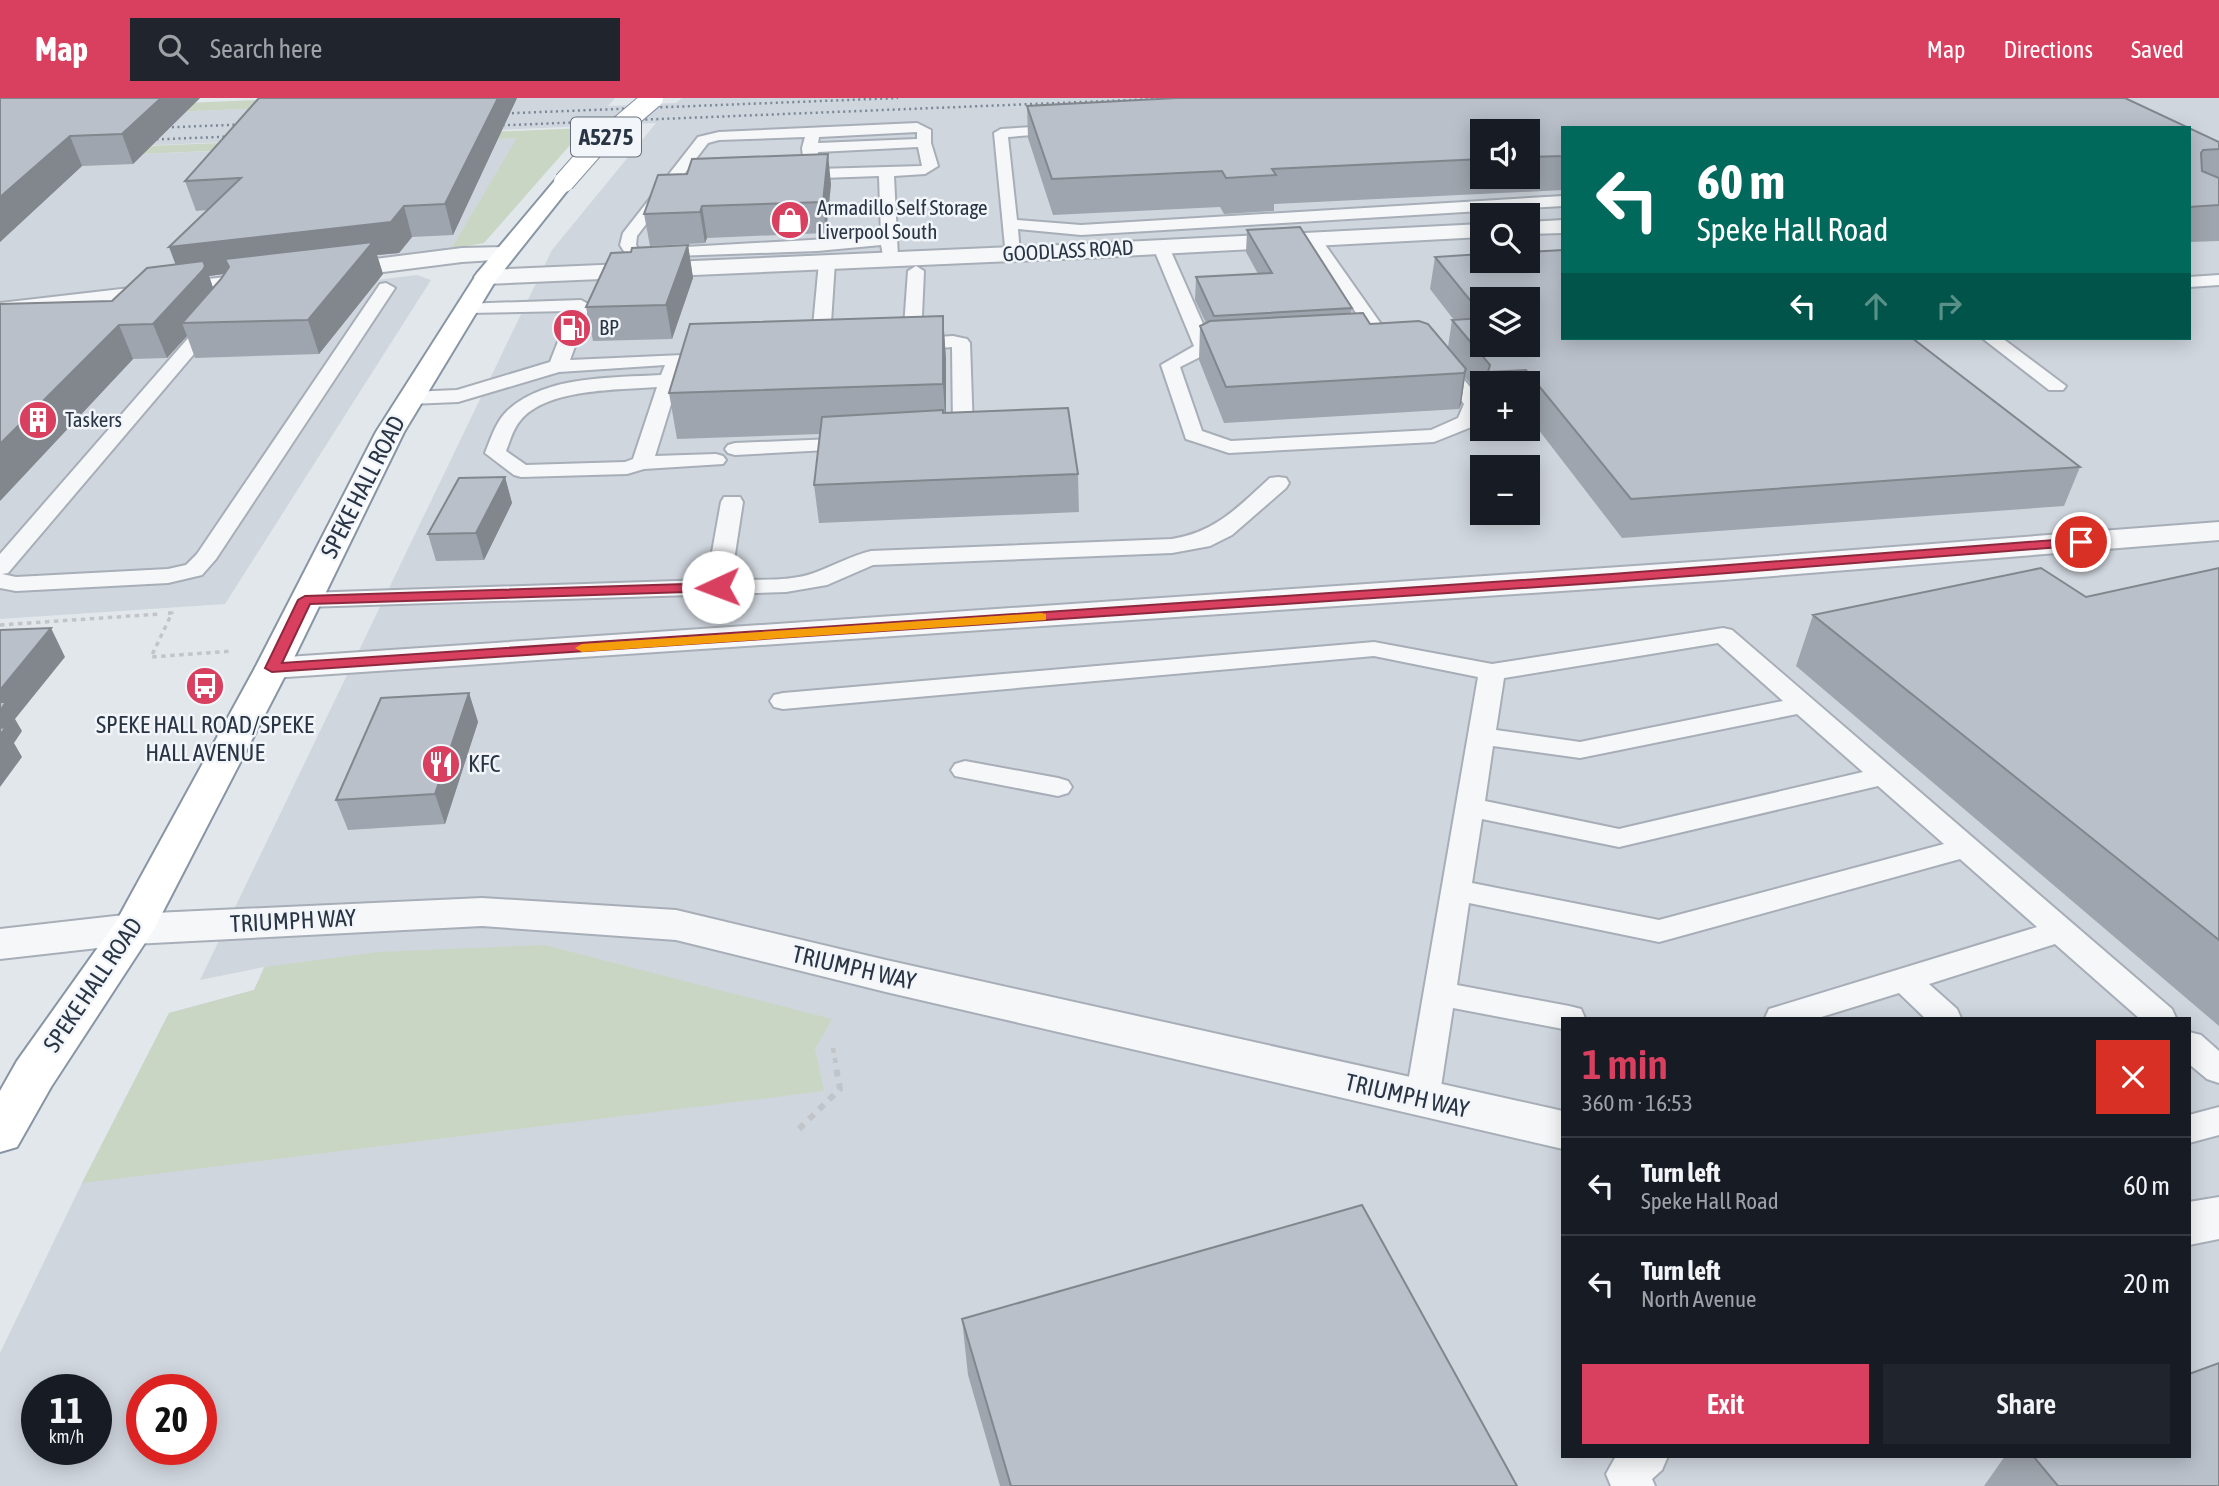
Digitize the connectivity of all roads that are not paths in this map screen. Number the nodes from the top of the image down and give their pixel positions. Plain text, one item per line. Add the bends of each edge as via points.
1 (653, 98) edge
2 (1080, 128) edge
3 (812, 133) junction
4 (924, 144) junction
5 (810, 148) junction
6 (886, 171) junction
7 (1561, 201) edge
8 (1009, 224) junction
9 (1561, 226) edge
10 (1540, 227) edge
11 (1470, 231) edge
12 (1313, 239) junction
13 (1161, 247) junction
14 (890, 250) junction
15 (1012, 254) junction
16 (640, 262) junction
17 (827, 262) junction
18 (495, 265) junction
19 (916, 271) dead end
20 (2219, 280) edge
21 (2191, 282) edge
22 (222, 285) junction
23 (386, 288) dead end
24 (467, 308) junction
25 (0, 310) edge
26 (1382, 338) junction
27 (1341, 340) edge
28 (1994, 340) edge
29 (912, 345) junction
30 (1245, 345) edge
31 (886, 347) edge
32 (1204, 348) junction
33 (796, 354) edge
34 (558, 366) junction
35 (668, 380) junction
36 (2056, 386) dead end
37 (410, 398) junction
38 (932, 441) edge
39 (879, 443) edge
40 (735, 449) dead end
41 (716, 460) dead end
42 (642, 463) junction
43 (1278, 483) dead end
44 (732, 502) dead end
45 (2219, 531) edge
46 (0, 568) edge
47 (0, 581) edge
48 (718, 587) junction
49 (305, 600) junction
50 (277, 658) junction
51 (1492, 672) junction
52 (783, 701) dead end
53 (1804, 705) junction
54 (1482, 736) junction
55 (965, 770) dead end
56 (1884, 776) junction
57 (1058, 787) dead end
58 (1470, 807) junction
59 (1966, 848) junction
60 (1457, 890) junction
61 (133, 929) junction
62 (2060, 931) junction
63 (0, 944) edge
64 (1905, 980) junction
65 (1439, 994) junction
66 (1564, 1017) edge
67 (1784, 1017) edge
68 (1944, 1017) edge
69 (2159, 1017) edge
70 (2191, 1046) edge
71 (2219, 1070) edge
72 (1422, 1100) junction
73 (2219, 1121) edge
74 (2191, 1128) edge
75 (1561, 1130) edge
76 (0, 1133) edge
77 (2219, 1218) edge
78 (2191, 1224) edge
79 (1645, 1458) edge
80 (1634, 1486) edge

1 - 18 highway, SPEKE HALL ROAD / A5275, bridge via 593,149
2 - 8 lane via 1001,133
3 - 4 lane via 917,127 924,130
3 - 5 lane
3 - 16 lane via 703,140 629,236 628,246
4 - 5 lane
4 - 6 lane via 930,168
5 - 6 lane via 810,173
6 - 14 lane
7 - 8 lane via 1081,230
8 - 15 lane
9 - 10 street
11 - 12 street, GOODLASS ROAD
12 - 13 street, GOODLASS ROAD
12 - 26 lane
13 - 15 street, GOODLASS ROAD
13 - 32 lane
14 - 15 street, GOODLASS ROAD
14 - 16 lane via 817,246
14 - 17 street, GOODLASS ROAD
16 - 17 street, GOODLASS ROAD
16 - 18 street, GOODLASS ROAD
17 - 33 lane via 827,352
18 - 22 street, GOODLASS ROAD via 462,255
18 - 24 highway, SPEKE HALL ROAD / A5275
19 - 29 lane
20 - 21 lane
22 - 25 street, GOODLASS ROAD
22 - 46 lane via 229,299 225,307
23 - 47 lane via 194,570 168,576
24 - 34 lane via 581,305
24 - 37 highway, SPEKE HALL ROAD / A5275
26 - 27 lane
26 - 32 lane via 1432,352 1474,404 1467,422 1434,436 1229,447 1193,435 1170,365
28 - 36 lane
29 - 31 lane
29 - 38 lane via 961,343 963,430 955,437
30 - 32 lane
34 - 35 lane via 682,359
34 - 37 lane via 458,397
35 - 42 lane
35 - 42 lane via 583,388 538,399 513,415 495,453 520,471 627,468
37 - 49 highway, SPEKE HALL ROAD / A5275
39 - 40 lane
41 - 42 lane
43 - 48 lane via 1224,530 1202,541 872,558 818,580
44 - 48 lane
45 - 50 street via 1709,571
48 - 49 lane
49 - 50 highway, SPEKE HALL ROAD / A5275
50 - 61 highway, SPEKE HALL ROAD / A5275
51 - 52 lane via 1374,649
51 - 53 lane via 1723,635
51 - 54 lane
53 - 54 lane via 1580,750
53 - 56 lane
54 - 58 lane
55 - 57 lane
56 - 58 lane via 1619,838
56 - 59 lane
58 - 60 lane
59 - 60 lane via 1659,931
59 - 62 lane
60 - 65 lane
61 - 63 street, TRIUMPH WAY
61 - 72 street, TRIUMPH WAY via 482,912 676,925
61 - 76 highway, SPEKE HALL ROAD / A5275 via 34,1074
62 - 64 lane
62 - 69 lane
64 - 67 lane
64 - 68 lane
65 - 66 lane
65 - 72 lane
70 - 71 lane
72 - 75 street, TRIUMPH WAY
73 - 74 lane
77 - 78 street
79 - 80 lane via 1626,1475

